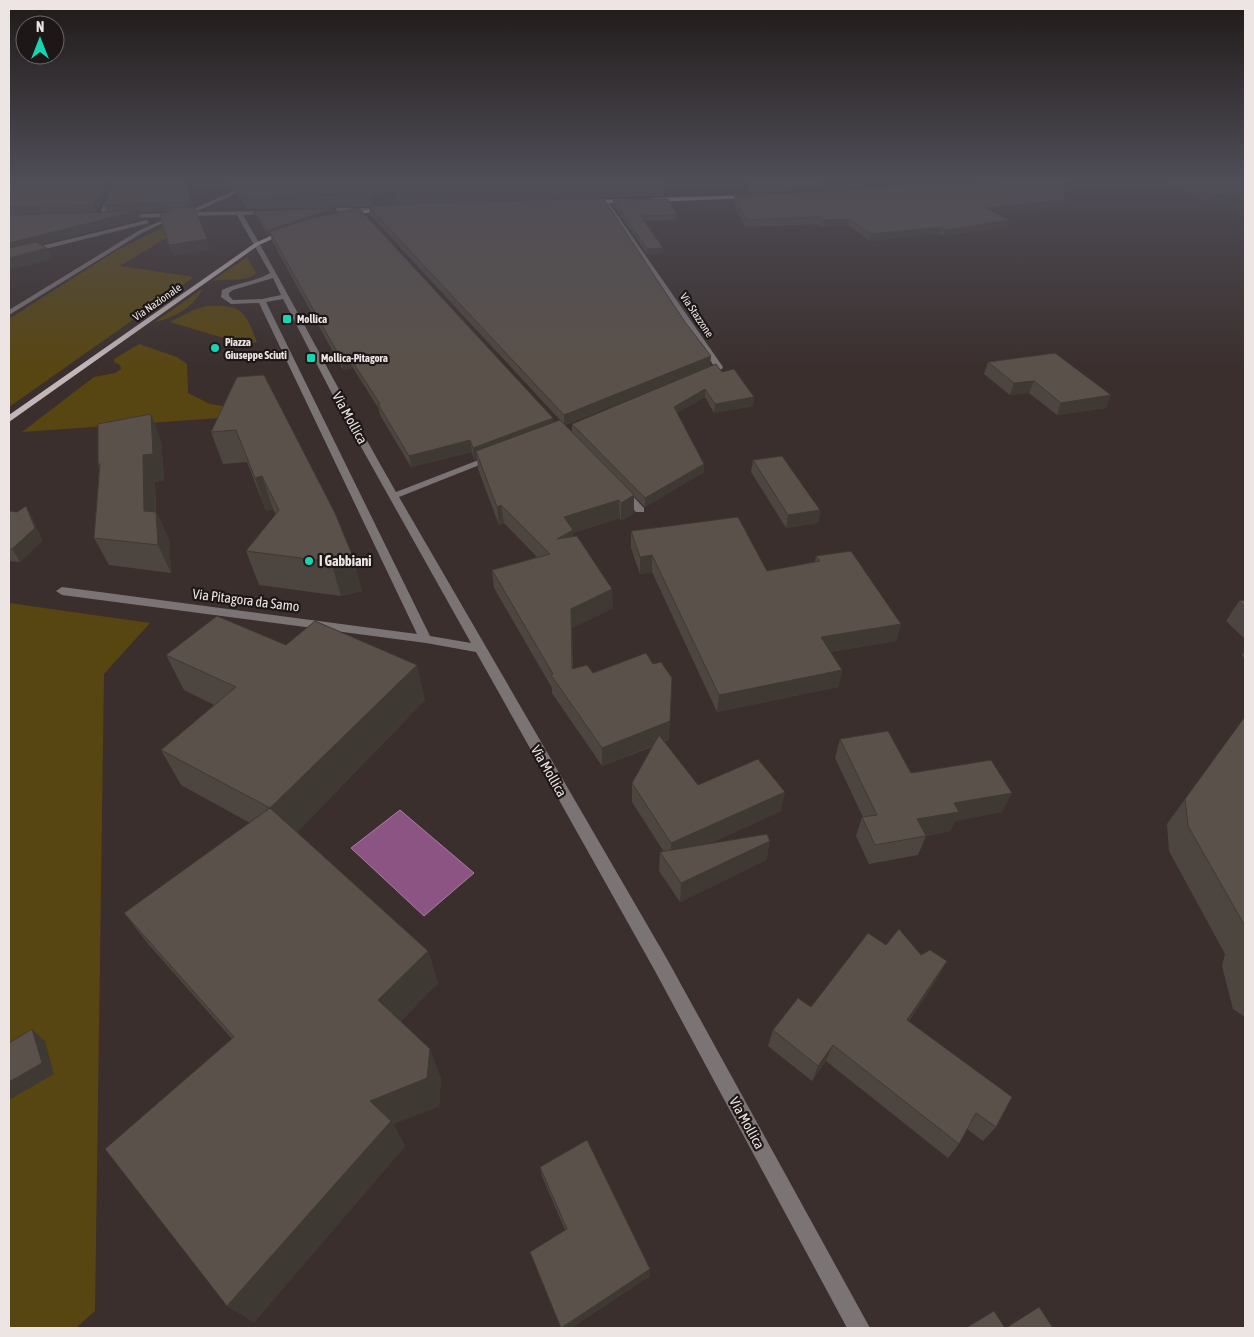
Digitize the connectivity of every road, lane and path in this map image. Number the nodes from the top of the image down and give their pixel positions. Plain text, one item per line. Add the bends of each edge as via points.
1 (63, 242) edge
2 (123, 242) edge
3 (261, 242) edge
4 (633, 242) edge
5 (257, 244) junction
6 (9, 256) edge
7 (274, 274) junction
8 (284, 297) junction
9 (262, 301) junction
10 (9, 313) edge
11 (691, 378) edge
12 (9, 419) edge
13 (500, 455) edge
14 (614, 484) edge
15 (394, 496) junction
16 (640, 510) dead end
17 (62, 592) dead end
18 (426, 639) junction
19 (478, 648) junction
20 (859, 1328) edge

1 - 6 street
2 - 10 street
3 - 5 main road, Via Nazionale
4 - 11 street, Via Stazzone via 719,367
5 - 7 street, Via Mollica
5 - 12 main road, Via Nazionale
7 - 8 street, Via Mollica
7 - 9 street via 225,292 225,297 231,302
8 - 9 street
8 - 15 street, Via Mollica
9 - 18 street
13 - 15 street
14 - 16 street
15 - 19 street, Via Mollica
17 - 18 street, Via Pitagora da Samo
18 - 19 street, Via Pitagora da Samo
19 - 20 street, Via Mollica via 661,965

